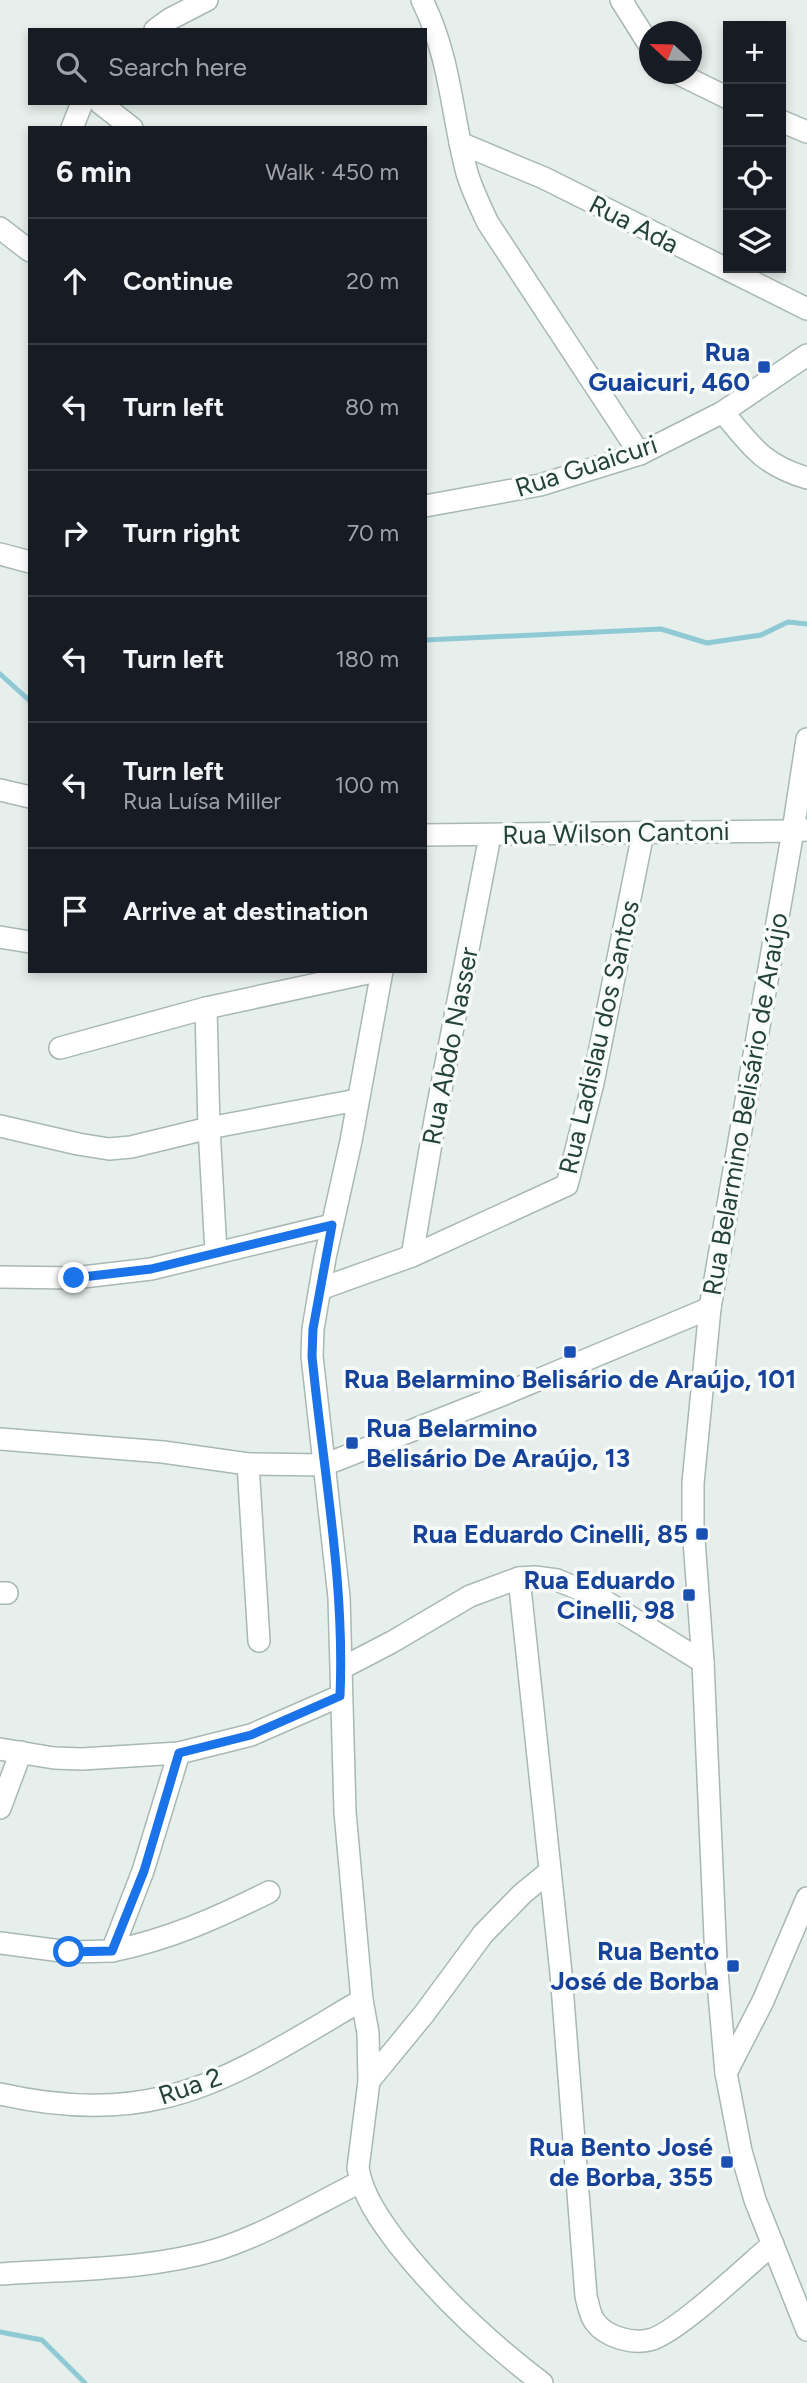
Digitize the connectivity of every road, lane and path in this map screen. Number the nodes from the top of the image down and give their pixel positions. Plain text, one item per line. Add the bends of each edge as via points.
1 (207, 0) edge
2 (422, 0) edge
3 (621, 0) edge
4 (158, 28) edge
5 (639, 30) edge
6 (699, 84) edge
7 (723, 96) edge
8 (81, 105) edge
9 (103, 105) edge
10 (786, 123) edge
11 (73, 126) edge
12 (129, 126) edge
13 (807, 132) edge
14 (460, 143) junction
15 (0, 228) edge
16 (28, 249) edge
17 (807, 309) edge
18 (807, 355) edge
19 (723, 412) junction
20 (640, 454) junction
21 (807, 478) edge
22 (427, 506) edge
23 (0, 554) edge
24 (28, 561) edge
25 (807, 739) edge
26 (0, 790) edge
27 (28, 797) edge
28 (800, 830) edge
29 (643, 833) junction
30 (427, 835) edge
31 (490, 836) junction
32 (0, 937) edge
33 (28, 942) edge
34 (371, 973) edge
35 (380, 973) edge
36 (206, 1008) junction
37 (60, 1048) dead end
38 (357, 1100) junction
39 (0, 1125) edge
40 (209, 1128) junction
41 (332, 1225) junction
42 (216, 1252) junction
43 (412, 1256) junction
44 (0, 1277) edge
45 (320, 1289) junction
46 (710, 1308) junction
47 (0, 1439) edge
48 (248, 1464) junction
49 (324, 1465) junction
50 (519, 1577) junction
51 (259, 1641) dead end
52 (703, 1662) junction
53 (342, 1668) junction
54 (340, 1696) junction
55 (10, 1751) edge
56 (179, 1753) junction
57 (0, 1808) edge
58 (550, 1871) junction
59 (269, 1892) dead end
60 (807, 1898) edge
61 (0, 1943) edge
62 (112, 1951) junction
63 (362, 2000) junction
64 (726, 2073) junction
65 (369, 2081) junction
66 (0, 2094) edge
67 (360, 2182) junction
68 (773, 2244) junction
69 (0, 2274) edge
70 (807, 2330) edge
71 (542, 2383) edge

1 - 4 street
2 - 14 street via 446,63
3 - 5 street
6 - 7 street
8 - 11 street
9 - 12 street
10 - 13 street
14 - 17 street, Rua Ada via 544,178
14 - 20 street via 488,223
15 - 16 street
18 - 19 street, Rua Guaicuri
19 - 20 street, Rua Guaicuri
19 - 21 street via 765,460
20 - 22 street, Rua Guaicuri via 540,485
23 - 24 street
25 - 28 street, Rua Belarmino Belisário de Araújo
26 - 27 street
28 - 29 street, Rua Wilson Cantoni
28 - 46 street, Rua Belarmino Belisário de Araújo
29 - 31 street, Rua Wilson Cantoni
29 - 43 street, Rua Ladislau dos Santos via 568,1185
30 - 31 street, Rua Wilson Cantoni
31 - 43 street, Rua Abdo Nasser
32 - 33 street
34 - 36 street
35 - 38 street
36 - 37 street
36 - 40 street
38 - 40 street
38 - 41 street
39 - 40 street via 109,1149
40 - 42 street
41 - 42 street
41 - 45 street
42 - 44 street via 108,1276
43 - 45 street, Rua Ladislau dos Santos
45 - 49 street via 312,1356
46 - 49 street, Rua Belarmino Belisário de Araújo
46 - 52 street via 692,1526
47 - 48 street
48 - 49 street
48 - 51 street
49 - 53 street
50 - 52 street via 578,1587
50 - 53 street via 470,1596
50 - 58 street
52 - 64 street via 716,1960
53 - 54 street
54 - 56 street via 251,1735
54 - 63 street
55 - 56 street via 82,1759
55 - 57 street
56 - 62 street via 144,1871
58 - 65 street via 483,1934
58 - 68 street via 586,2297 594,2322 618,2337 651,2340 700,2307
59 - 62 street via 183,1932
60 - 64 street
61 - 62 street via 69,1952
63 - 65 street
63 - 66 street, Rua 2 via 288,2044 211,2082 166,2097 120,2104 73,2104
64 - 68 street via 741,2151
65 - 67 street
67 - 69 street via 246,2239 199,2254
67 - 71 street via 387,2229 437,2292
68 - 70 street

